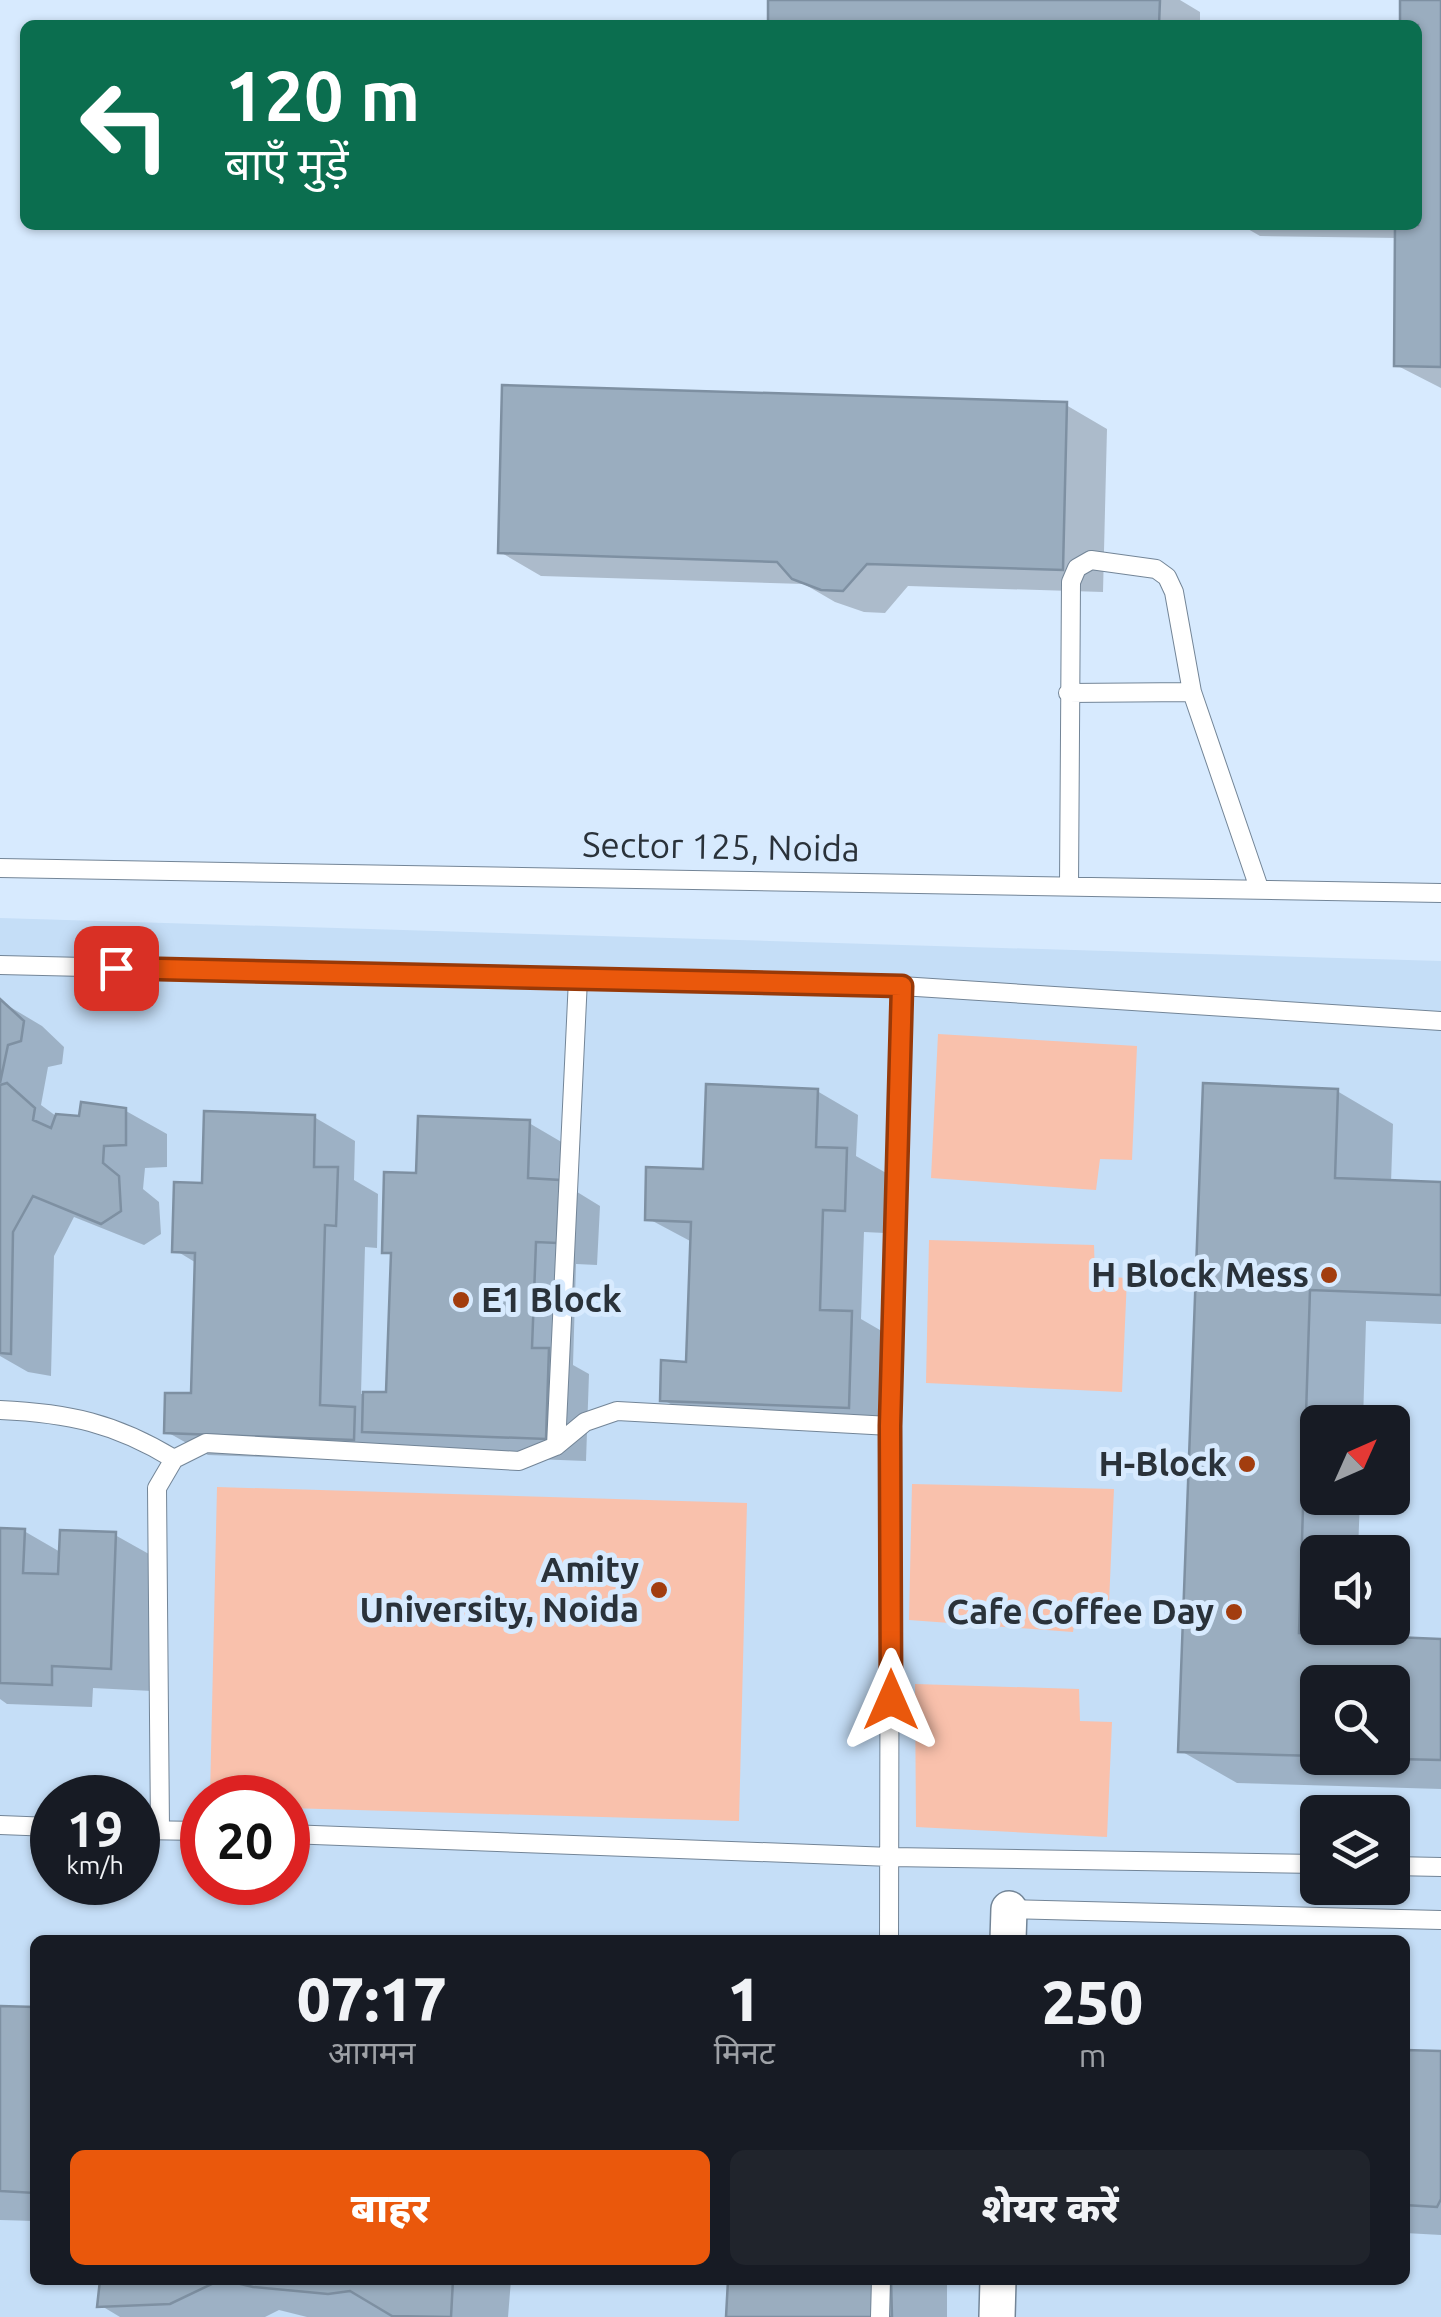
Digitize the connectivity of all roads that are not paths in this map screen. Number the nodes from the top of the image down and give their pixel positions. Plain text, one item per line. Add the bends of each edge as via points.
1 (1192, 692) junction
2 (1068, 693) junction
3 (0, 868) edge
4 (1069, 885) junction
5 (1258, 888) junction
6 (1441, 893) edge
7 (0, 965) edge
8 (578, 978) junction
9 (902, 986) junction
10 (1441, 1021) edge
11 (0, 1410) edge
12 (890, 1426) junction
13 (556, 1446) junction
14 (174, 1459) junction
15 (160, 1775) edge
16 (0, 1825) edge
17 (30, 1826) edge
18 (160, 1830) edge
19 (180, 1831) edge
20 (310, 1835) edge
21 (891, 1857) junction
22 (1300, 1864) edge
23 (1410, 1866) edge
24 (1441, 1867) edge
25 (1441, 1920) edge
26 (1008, 1924) edge
27 (889, 1935) edge
28 (881, 2285) edge
29 (998, 2285) edge
30 (880, 2317) edge
31 (997, 2317) edge

1 - 2 lane
1 - 2 lane via 1167,578 1156,570 1092,560 1077,568 1071,582
1 - 5 lane
2 - 4 lane
3 - 4 lane, Sector 125, Noida
4 - 5 lane, Sector 125, Noida
5 - 6 lane, Sector 125, Noida
7 - 8 lane
8 - 9 lane
8 - 13 lane
9 - 10 lane
9 - 12 lane
11 - 14 lane via 99,1422
12 - 13 lane via 617,1411 585,1422
12 - 21 lane
13 - 14 lane via 519,1461 206,1443
14 - 15 lane via 157,1488
16 - 17 lane
18 - 19 lane
20 - 21 lane
21 - 22 lane
21 - 27 lane
23 - 24 lane
25 - 26 lane
28 - 30 lane
29 - 31 street

